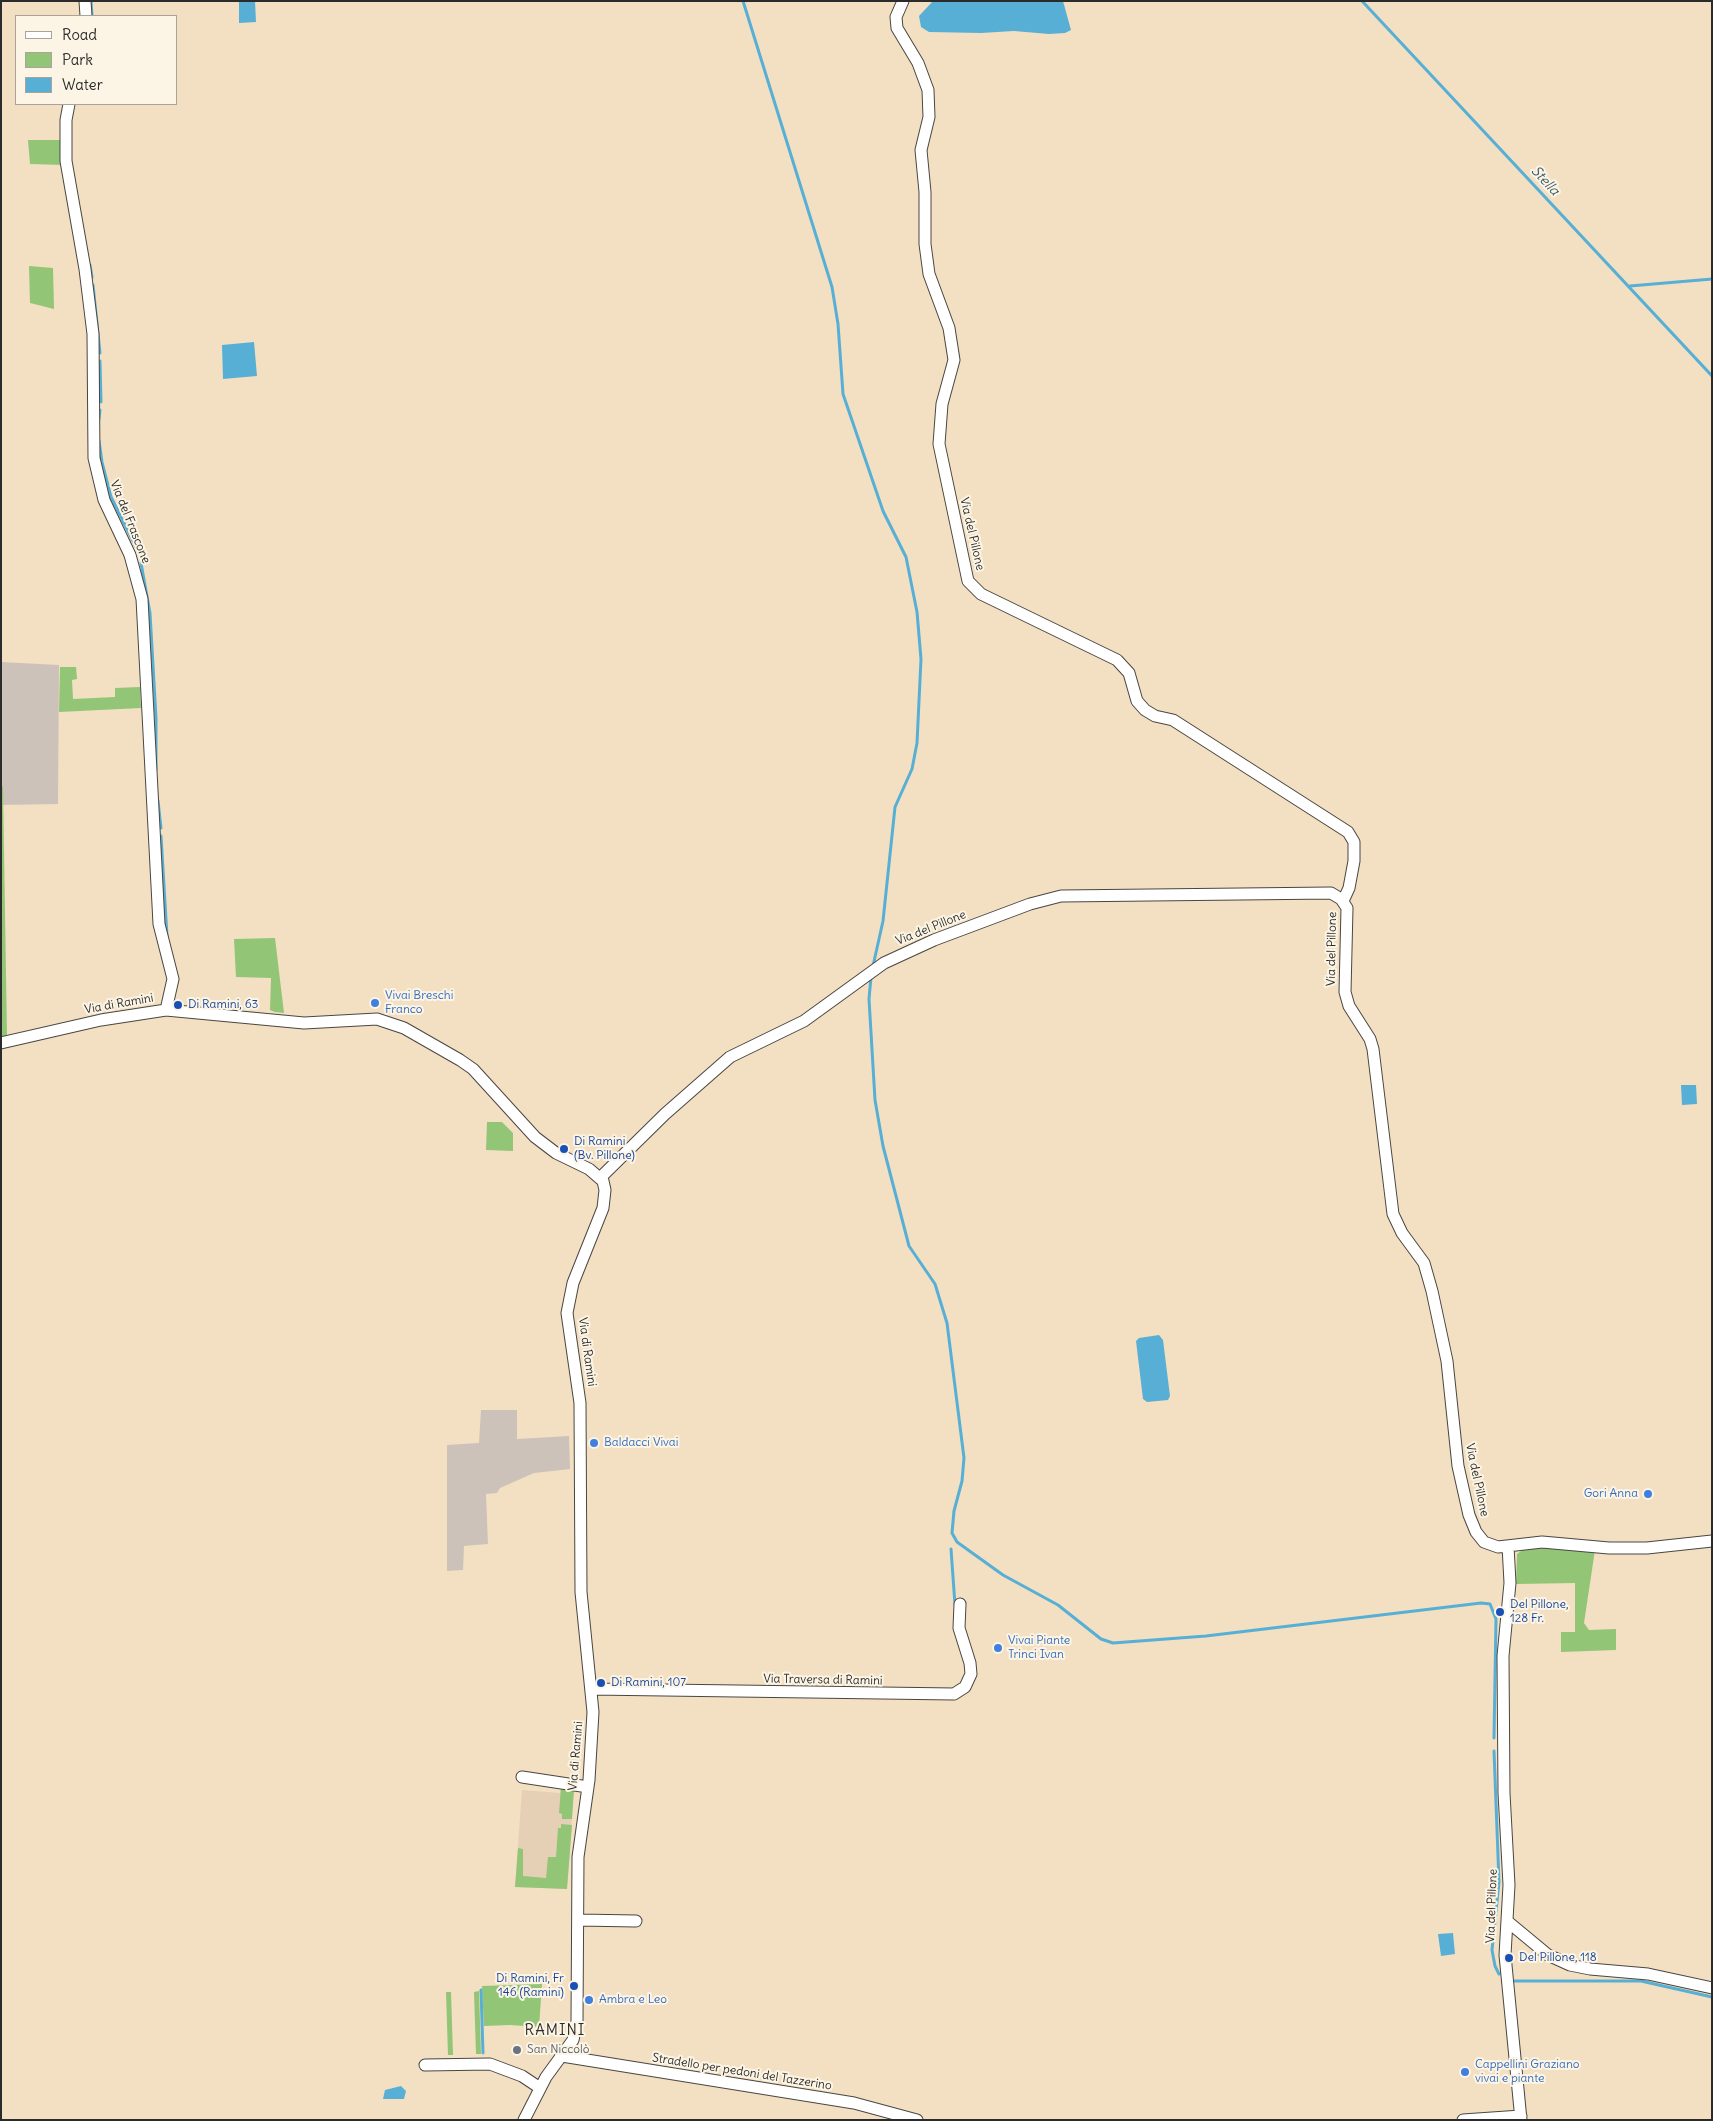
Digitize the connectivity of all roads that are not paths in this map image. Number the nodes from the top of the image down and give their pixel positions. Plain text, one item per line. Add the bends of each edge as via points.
1 (85, 1) edge
2 (903, 1) edge
3 (86, 15) edge
4 (69, 105) edge
5 (1343, 901) junction
6 (166, 1010) junction
7 (1, 1042) edge
8 (600, 1178) junction
9 (1712, 1541) edge
10 (1508, 1546) junction
11 (960, 1604) dead end
12 (592, 1689) junction
13 (522, 1778) dead end
14 (588, 1787) junction
15 (579, 1920) junction
16 (1507, 1921) junction
17 (636, 1922) dead end
18 (1712, 1988) edge
19 (562, 2056) junction
20 (425, 2066) dead end
21 (540, 2088) junction
22 (1521, 2118) edge
23 (524, 2120) edge
24 (917, 2120) edge
25 (1463, 2120) edge

1 - 3 street
2 - 5 street, Via del Pillone via 896,16 898,28 921,68 928,90 929,117 920,150 925,192 925,244 929,274 949,328 954,360 942,404 939,444 968,581 981,594 1117,660 1128,673 1137,701 1145,710 1173,720 1348,832 1354,842 1354,861
4 - 6 street, Via del Frascone via 66,161 93,334 94,458 104,500 130,555 142,599 159,924 173,979
5 - 8 street, Via del Pillone via 1335,894 1321,892 1061,896 1022,907 934,940 884,963 804,1021 725,1060
5 - 10 street, Via del Pillone via 1348,912 1345,992 1349,1006 1373,1049 1393,1214 1402,1233 1424,1263 1432,1291 1446,1355 1458,1466 1469,1515 1484,1542
6 - 7 street, Via di Ramini
6 - 8 street, Via di Ramini via 304,1023 371,1018 398,1026 443,1048 473,1070 535,1137
8 - 12 street, Via di Ramini via 605,1190 604,1208 573,1283 567,1319 580,1403 581,1592
9 - 10 street via 1648,1548 1542,1542
10 - 16 street, Via del Pillone via 1510,1583 1503,1699 1509,1885
11 - 12 street, Via Traversa di Ramini via 959,1628 970,1662 970,1674 965,1687 954,1694
12 - 14 street, Via di Ramini via 593,1735
13 - 14 street
14 - 15 street, Via di Ramini via 578,1857
15 - 17 street
15 - 19 street, Via di Ramini via 578,2022 573,2040
16 - 18 street via 1548,1955 1570,1964 1648,1974
16 - 22 street, Via del Pillone via 1505,1967
19 - 21 street, Via di Ramini
19 - 24 street, Stradello per pedoni del Tazzerino via 860,2104
20 - 21 street via 490,2064 522,2076
21 - 23 street, Via di Ramini
22 - 25 street

